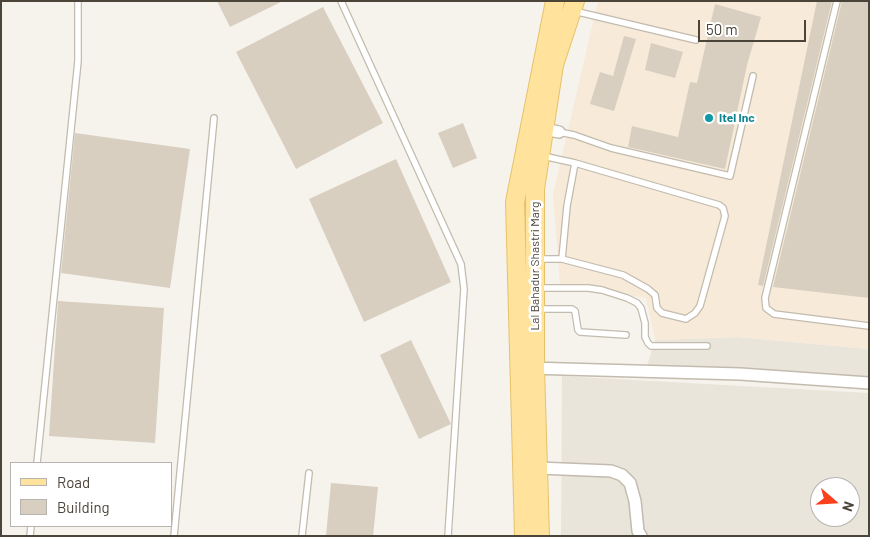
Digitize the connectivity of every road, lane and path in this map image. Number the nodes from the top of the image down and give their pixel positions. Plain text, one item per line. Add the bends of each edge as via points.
1 (78, 1) edge
2 (342, 1) edge
3 (836, 1) edge
4 (554, 4) edge
5 (574, 6) edge
6 (696, 40) dead end
7 (753, 76) dead end
8 (214, 118) dead end
9 (552, 131) junction
10 (540, 155) junction
11 (575, 163) junction
12 (534, 200) junction
13 (515, 202) junction
14 (535, 259) junction
15 (562, 259) junction
16 (535, 288) junction
17 (526, 309) junction
18 (869, 326) edge
19 (626, 335) dead end
20 (707, 346) dead end
21 (527, 368) junction
22 (869, 383) edge
23 (37, 462) edge
24 (538, 468) junction
25 (309, 473) dead end
26 (174, 536) edge
27 (302, 536) edge
28 (448, 536) edge
29 (524, 536) edge
30 (540, 536) edge
31 (641, 536) edge

1 - 23 lane via 78,61
2 - 28 lane via 461,264 464,290
3 - 18 lane via 765,298 766,308 774,314
4 - 5 lane
4 - 13 main road, Lal Bahadur Shastri Marg
5 - 6 lane
5 - 9 main road, Lal Bahadur Shastri Marg via 554,65
7 - 9 lane via 730,176
8 - 26 lane
9 - 10 main road, Lal Bahadur Shastri Marg
10 - 11 lane
10 - 12 main road, Lal Bahadur Shastri Marg
11 - 15 lane
11 - 15 lane via 719,205 725,216 700,306 686,319 662,314 657,308 655,295 623,276
12 - 13 main road
12 - 14 main road, Lal Bahadur Shastri Marg
13 - 17 main road, Lal Bahadur Shastri Marg
14 - 15 lane
14 - 16 main road, Lal Bahadur Shastri Marg
16 - 17 main road, Lal Bahadur Shastri Marg
16 - 20 lane via 588,288 627,298 641,308 645,337 651,346
17 - 19 lane via 572,309 576,311 580,332
17 - 21 main road, Lal Bahadur Shastri Marg
21 - 22 street via 740,374
21 - 24 main road, Lal Bahadur Shastri Marg
21 - 29 main road, Lal Bahadur Shastri Marg
24 - 30 main road, Lal Bahadur Shastri Marg
24 - 31 street via 611,471 622,475 630,483
25 - 27 lane

